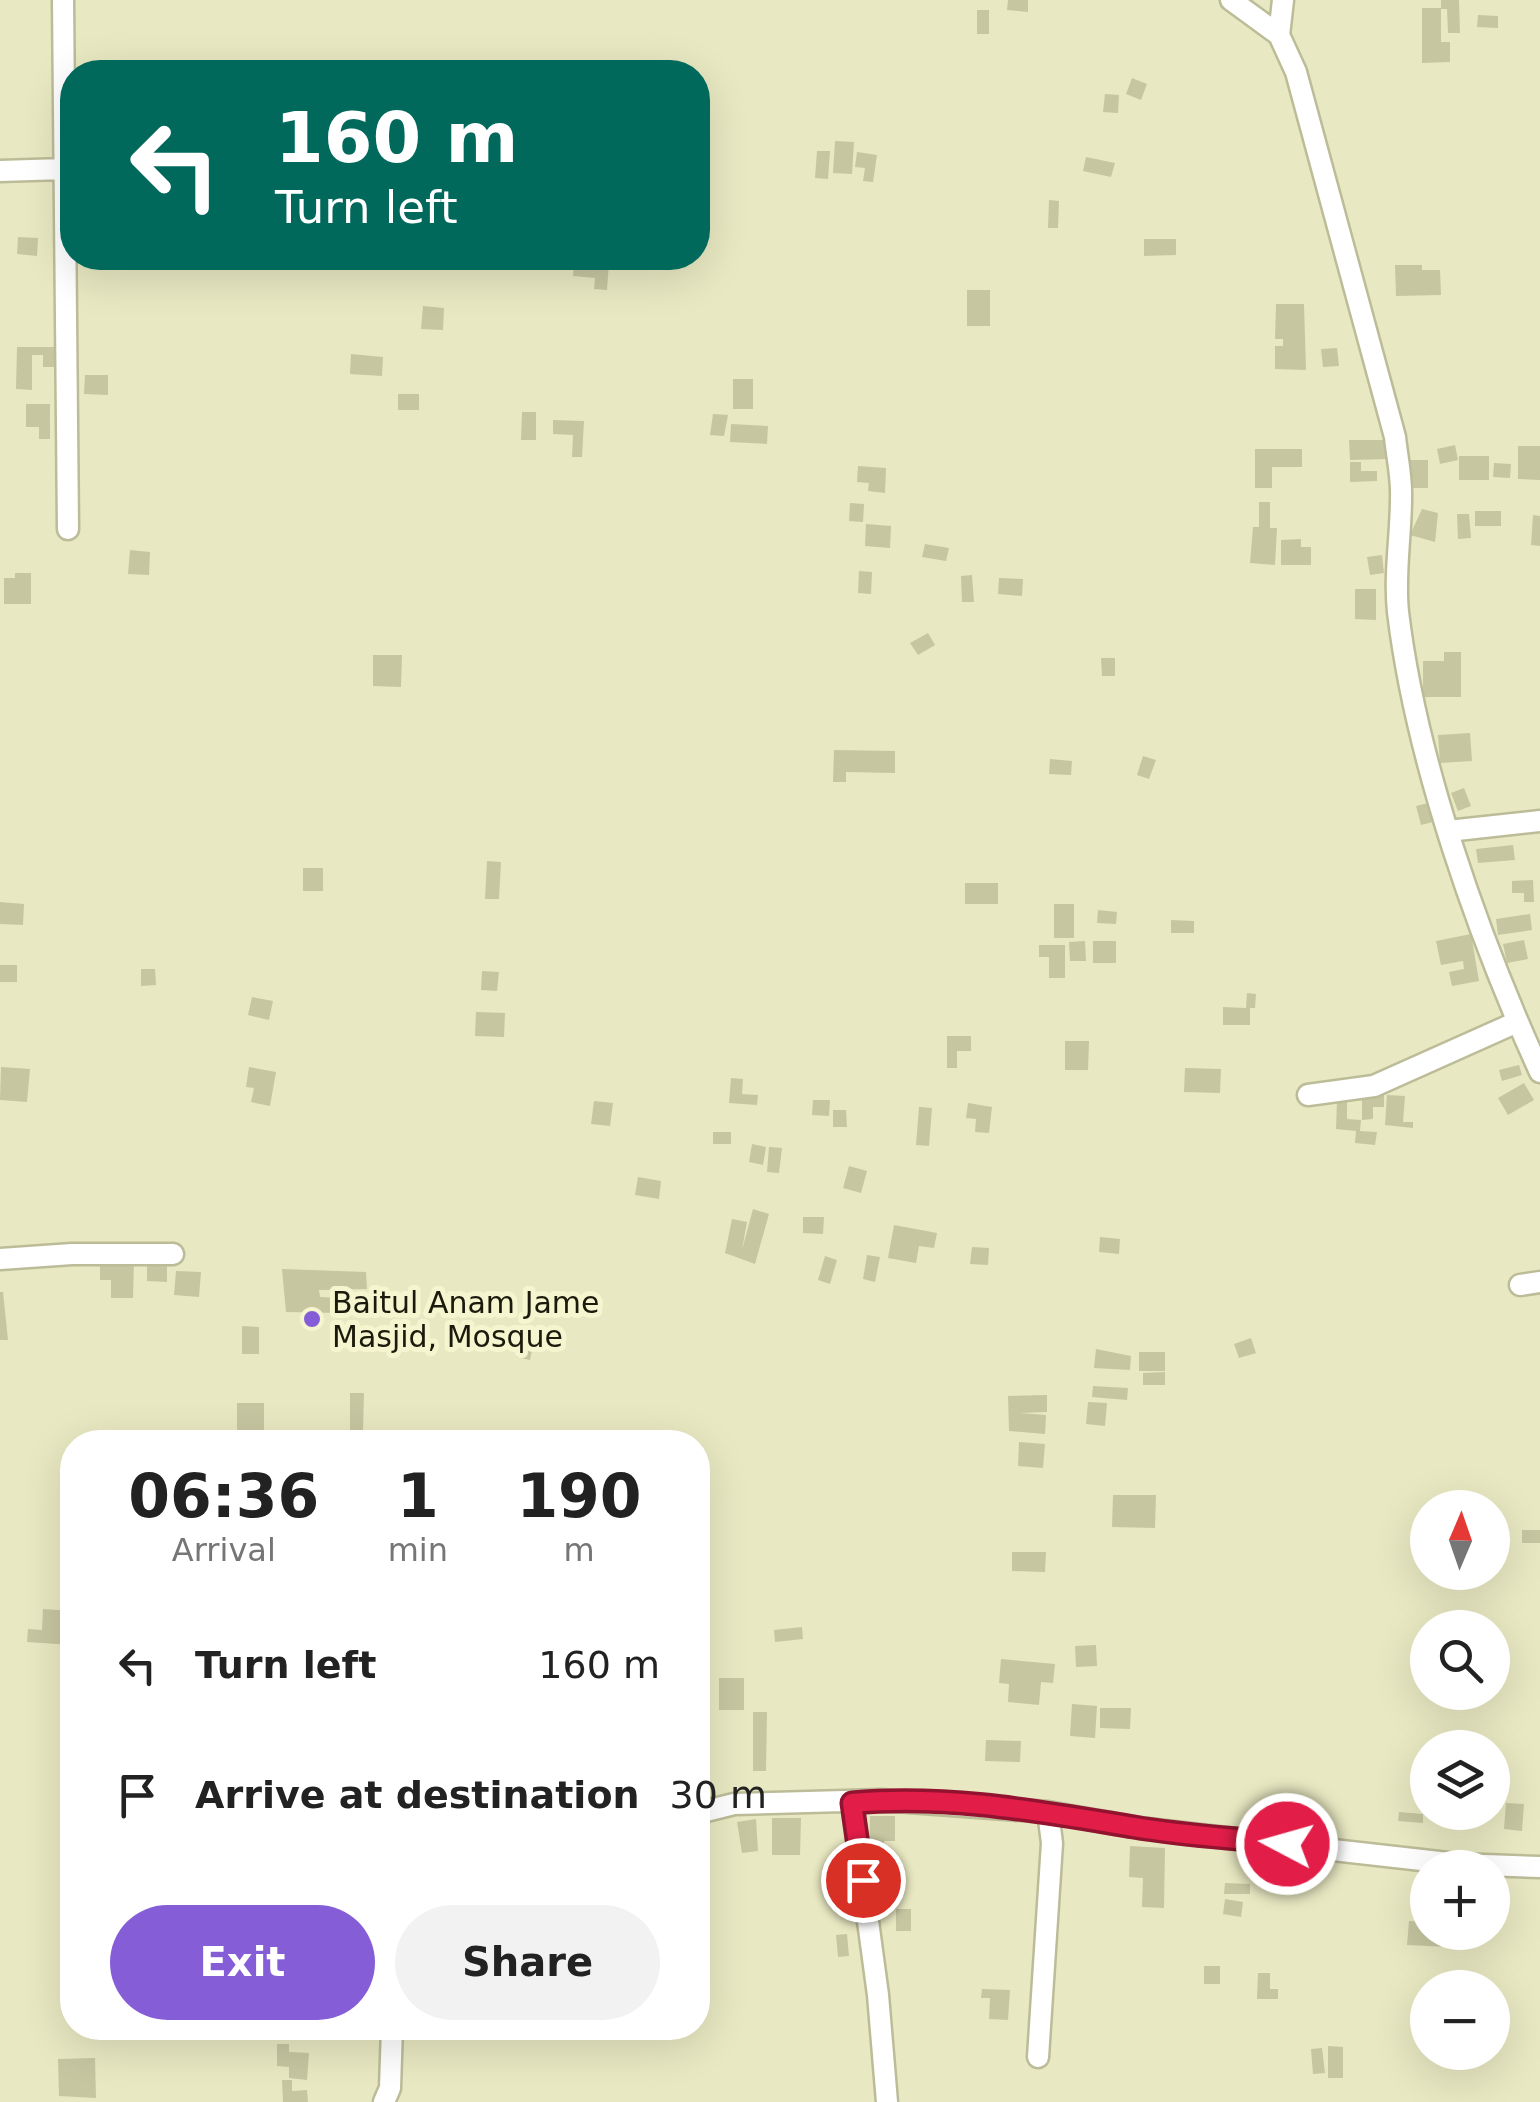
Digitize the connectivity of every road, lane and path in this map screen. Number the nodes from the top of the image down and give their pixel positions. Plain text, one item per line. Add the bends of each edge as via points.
1 (63, 0) edge
2 (1231, 0) edge
3 (1283, 0) edge
4 (1279, 35) junction
5 (63, 60) edge
6 (60, 169) edge
7 (0, 170) edge
8 (64, 270) edge
9 (68, 530) dead end
10 (1540, 820) edge
11 (1448, 830) junction
12 (1517, 1022) junction
13 (1540, 1072) edge
14 (1308, 1095) dead end
15 (173, 1254) dead end
16 (0, 1260) edge
17 (852, 1803) junction
18 (710, 1810) edge
19 (1048, 1812) junction
20 (1540, 1867) edge
21 (392, 2040) edge
22 (1038, 2057) dead end
23 (384, 2102) edge
24 (888, 2102) edge

1 - 5 street
2 - 4 street
3 - 4 street
4 - 11 street via 1296,72 1395,437 1402,496 1398,612 1433,787
6 - 7 street
8 - 9 street
10 - 11 street
11 - 12 street
12 - 13 street
12 - 14 street via 1374,1086
15 - 16 street
17 - 18 street
17 - 19 street via 930,1801
17 - 24 street
19 - 20 street via 1457,1864
19 - 22 street via 1052,1843
21 - 23 street

